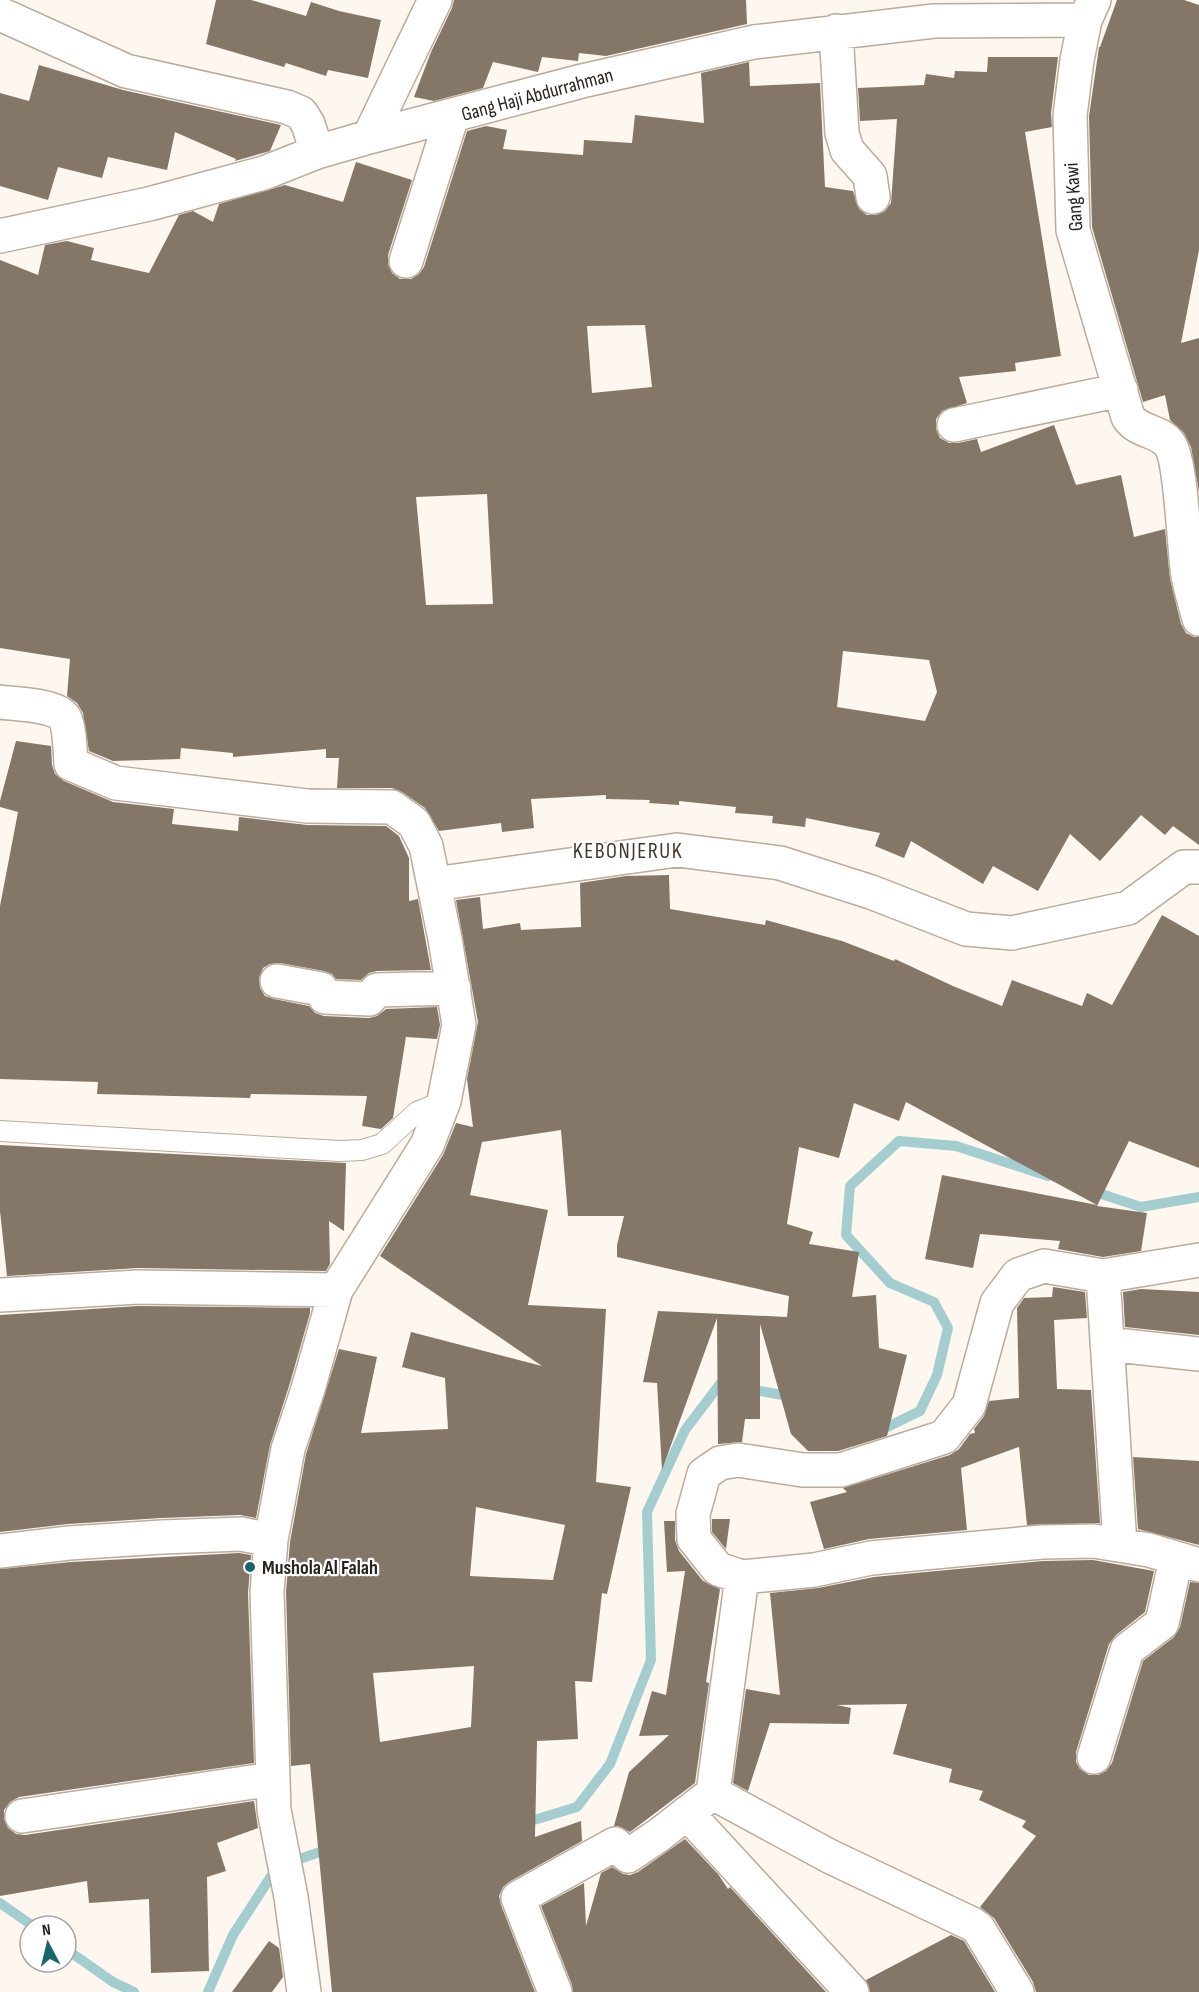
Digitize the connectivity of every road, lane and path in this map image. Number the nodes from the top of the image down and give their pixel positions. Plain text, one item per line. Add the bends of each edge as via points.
1 (435, 0) edge
2 (1090, 10) edge
3 (0, 14) edge
4 (836, 31) junction
5 (452, 116) junction
6 (369, 138) junction
7 (317, 152) junction
8 (873, 197) dead end
9 (0, 236) edge
10 (406, 261) dead end
11 (1121, 390) junction
12 (954, 424) dead end
13 (1199, 619) edge
14 (0, 702) edge
15 (1199, 867) edge
16 (434, 884) junction
17 (277, 981) dead end
18 (454, 988) junction
19 (444, 1101) junction
20 (0, 1131) edge
21 (1199, 1260) edge
22 (1103, 1276) junction
23 (336, 1290) junction
24 (0, 1295) edge
25 (1107, 1344) junction
26 (1199, 1354) edge
27 (271, 1540) junction
28 (1120, 1545) junction
29 (0, 1551) edge
30 (1188, 1562) edge
31 (742, 1577) junction
32 (1094, 1757) dead end
33 (713, 1793) junction
34 (274, 1795) junction
35 (687, 1814) junction
36 (22, 1816) dead end
37 (304, 1992) edge
38 (555, 1992) edge
39 (852, 1992) edge
40 (1017, 1992) edge

1 - 6 street
2 - 4 street, Gang Haji Abdurrahman
2 - 11 street, Gang Kawi via 1077,60 1070,115 1073,231
3 - 7 street via 126,71 301,113
4 - 5 street, Gang Haji Abdurrahman via 754,42 582,81
4 - 8 street via 842,133 848,150 870,176
5 - 6 street, Gang Haji Abdurrahman
5 - 10 street
6 - 7 street, Gang Haji Abdurrahman
7 - 9 street, Gang Haji Abdurrahman via 264,173 149,204
11 - 12 street
11 - 13 street, Gang Kawi via 1128,417 1135,427 1158,435 1170,445 1177,469 1187,572
14 - 16 street via 54,709 63,715 71,764 116,783 307,806 392,807 414,824 426,846
15 - 16 street via 1184,867 1128,908 1012,933 966,929 871,892 780,863 677,850
16 - 18 street
17 - 18 street via 321,989 325,997 369,999 377,990
18 - 19 street via 459,1025
19 - 20 lane via 417,1112 382,1144 362,1150
19 - 23 street via 427,1145
21 - 22 street
22 - 25 street
22 - 31 street via 1044,1266 1018,1275 997,1303 969,1405 944,1437 841,1470 803,1470 738,1460 720,1463 704,1474 693,1514 694,1539 718,1569
23 - 24 street via 138,1287
23 - 27 street via 288,1449
25 - 26 street
25 - 28 street
27 - 29 street via 241,1534 162,1537
27 - 34 street via 267,1592
28 - 30 street
28 - 31 street via 1094,1541 1001,1544
30 - 32 street via 1162,1623 1127,1650
31 - 33 street
33 - 35 street
33 - 40 street via 829,1856 972,1924
34 - 36 street
34 - 37 street
35 - 38 street via 628,1856 615,1844 518,1898
35 - 39 street

